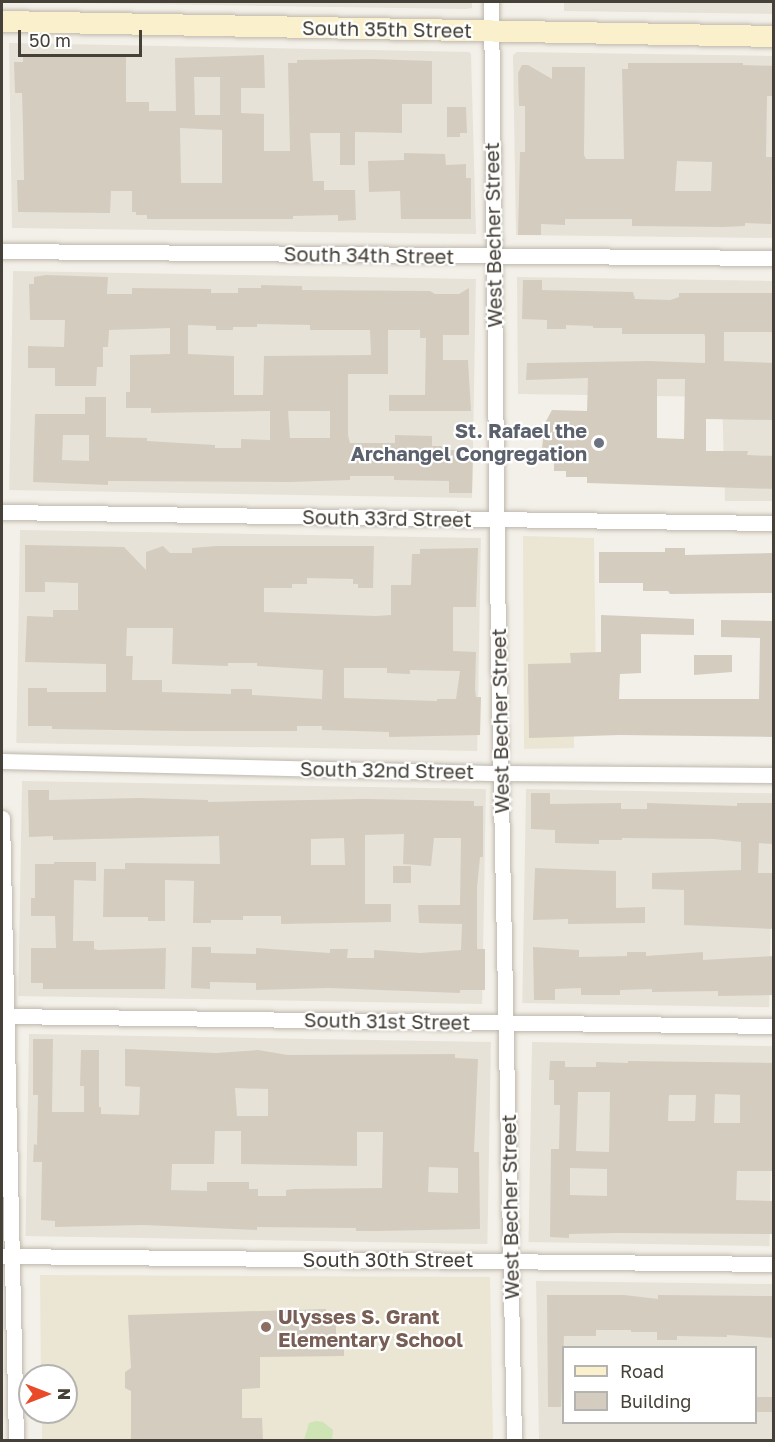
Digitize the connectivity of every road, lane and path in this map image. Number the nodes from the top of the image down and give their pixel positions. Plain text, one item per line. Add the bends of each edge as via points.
1 (491, 2) edge
2 (2, 21) edge
3 (491, 32) junction
4 (774, 36) edge
5 (2, 252) edge
6 (494, 256) junction
7 (774, 258) edge
8 (2, 512) edge
9 (497, 520) junction
10 (774, 523) edge
11 (2, 761) edge
12 (501, 773) junction
13 (774, 775) edge
14 (2, 818) edge
15 (4, 1016) edge
16 (506, 1023) junction
17 (774, 1026) edge
18 (7, 1256) edge
19 (511, 1259) junction
20 (774, 1264) edge
21 (16, 1440) edge
22 (514, 1440) edge

1 - 3 street, West Becher Street
2 - 3 main road, South 35th Street
3 - 4 main road, South 35th Street
3 - 6 street, West Becher Street
5 - 6 street, South 34th Street
6 - 7 street, South 34th Street
6 - 9 street, West Becher Street
8 - 9 street, South 33rd Street
9 - 10 street, South 33rd Street
9 - 12 street, West Becher Street
11 - 12 street, South 32nd Street
12 - 13 street, South 32nd Street
12 - 16 street, West Becher Street
14 - 15 street
15 - 16 street, South 31st Street
15 - 18 street
16 - 17 street, South 31st Street
16 - 19 street, West Becher Street
18 - 19 street, South 30th Street
18 - 21 street
19 - 20 street, South 30th Street
19 - 22 street, West Becher Street

